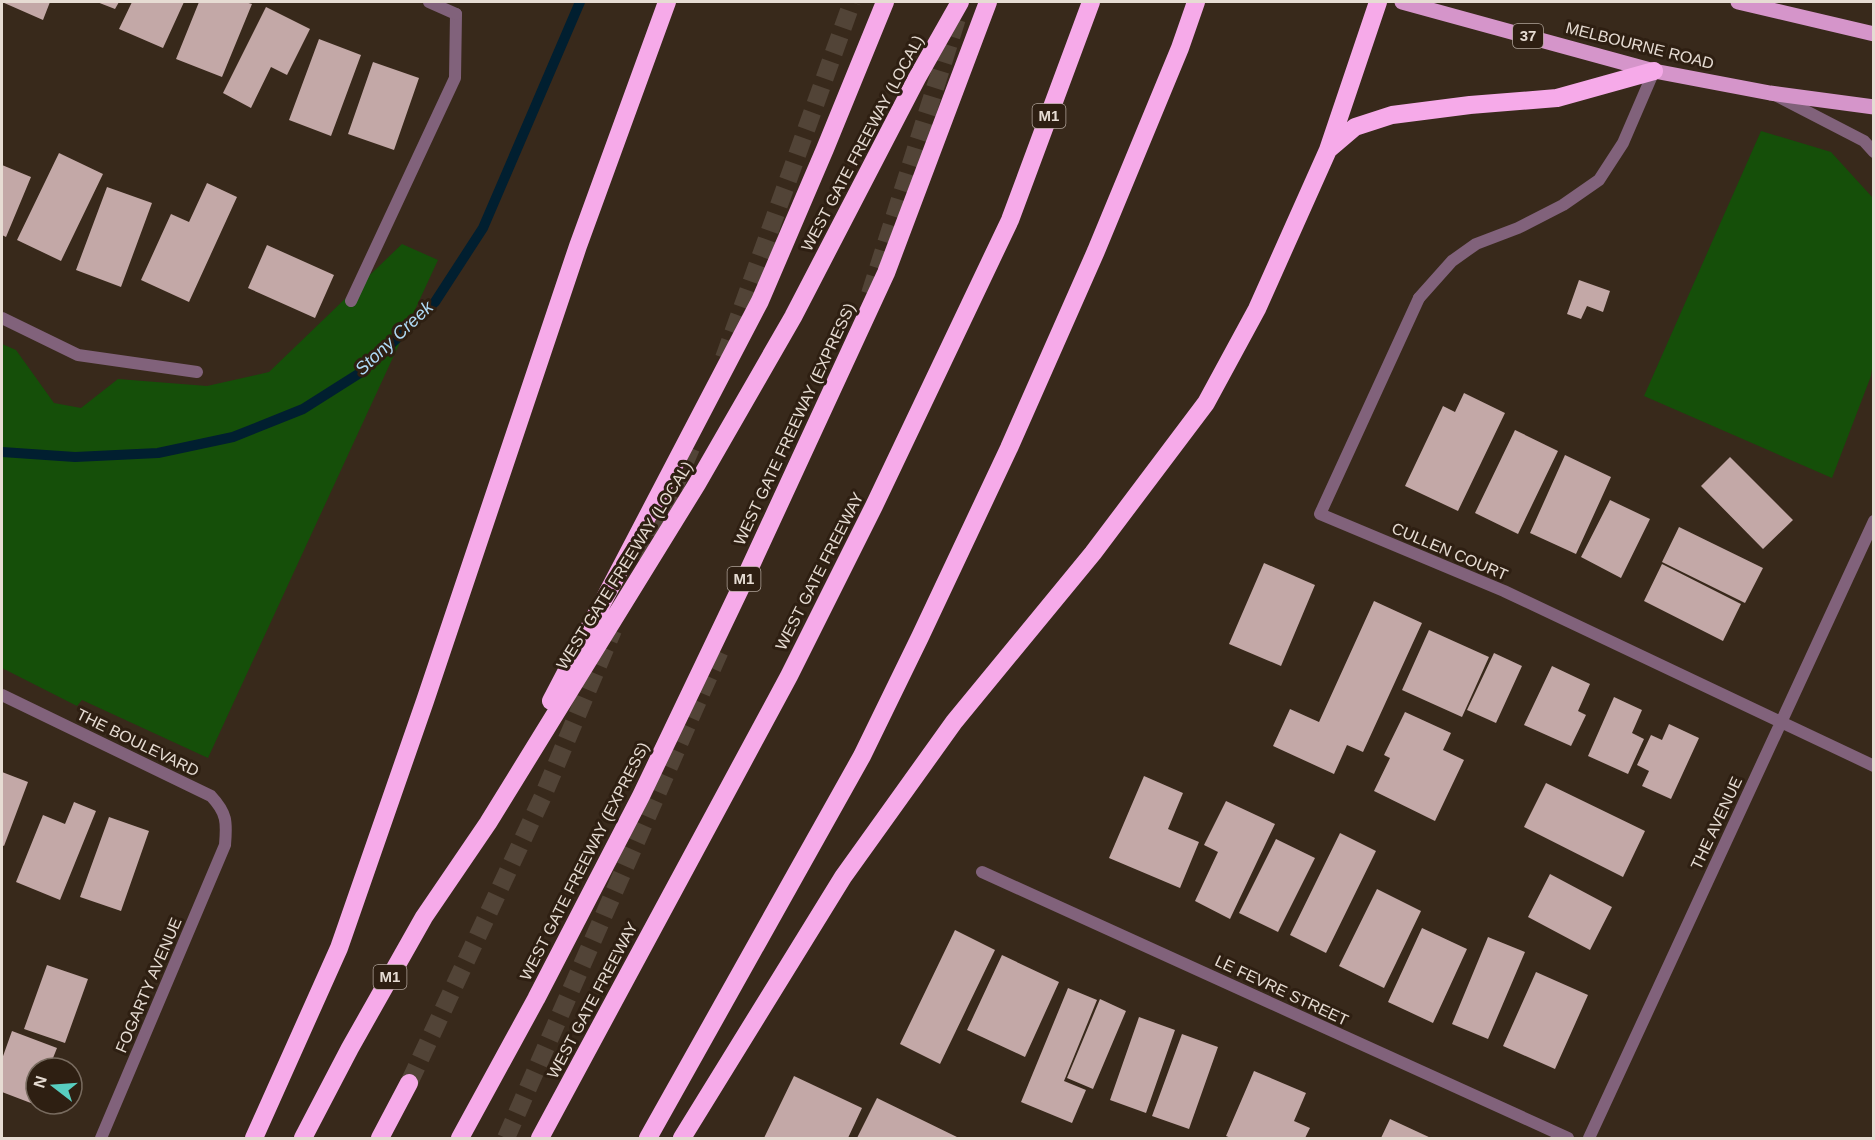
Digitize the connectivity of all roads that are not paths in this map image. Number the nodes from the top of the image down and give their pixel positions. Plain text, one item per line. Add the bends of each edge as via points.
1 (429, 2) edge
2 (667, 2) edge
3 (960, 2) edge
4 (988, 2) edge
5 (1196, 2) edge
6 (1378, 2) edge
7 (1402, 2) edge
8 (1738, 2) edge
9 (1089, 7) edge
10 (883, 8) edge
11 (1874, 34) edge
12 (1654, 71) junction
13 (1770, 93) junction
14 (1874, 107) edge
15 (1328, 150) junction
16 (1874, 152) edge
17 (351, 301) dead end
18 (2, 318) edge
19 (197, 372) dead end
20 (1874, 521) edge
21 (2, 695) edge
22 (1780, 722) junction
23 (1874, 766) edge
24 (488, 823) junction
25 (225, 845) joint
26 (982, 872) dead end
27 (409, 1083) tunnel mouth
28 (101, 1138) edge
29 (254, 1138) edge
30 (303, 1138) edge
31 (380, 1138) edge
32 (460, 1138) edge
33 (540, 1138) edge
34 (648, 1138) edge
35 (682, 1138) edge
36 (1568, 1138) edge
37 (1588, 1138) edge

1 - 17 street via 456,14 455,78
2 - 29 highway via 578,246 339,948
3 - 24 highway, WEST GATE FREEWAY (LOCAL) / M1 via 793,317 698,484
4 - 32 highway, WEST GATE FREEWAY (EXPRESS) / M1 via 886,273 740,589 641,796
5 - 34 highway via 1086,273 920,637 862,756
6 - 15 highway
7 - 12 main road, MELBOURNE ROAD / 37
8 - 11 main road
9 - 33 highway, WEST GATE FREEWAY / M1 via 1010,220 874,507 784,686
10 - 24 highway via 760,300
12 - 13 main road, MELBOURNE ROAD / 37
12 - 15 highway via 1557,98 1392,115 1355,128
12 - 22 street, CULLEN COURT via 1627,136 1599,180 1536,219 1476,243 1452,261 1419,298 1320,514 1504,591
13 - 14 main road, MELBOURNE ROAD / 37
13 - 16 street via 1864,141
15 - 35 highway via 1257,309 1206,403 1093,554 954,722 856,858
18 - 19 street via 78,355
20 - 22 street, THE AVENUE
21 - 25 street, THE BOULEVARD via 211,796 224,810
22 - 23 street
22 - 37 street, THE AVENUE
24 - 30 highway, WEST GATE FREEWAY (LOCAL) / M1 via 424,917
25 - 28 street, FOGARTY AVENUE
26 - 36 street, LE FEVRE STREET
27 - 31 highway

